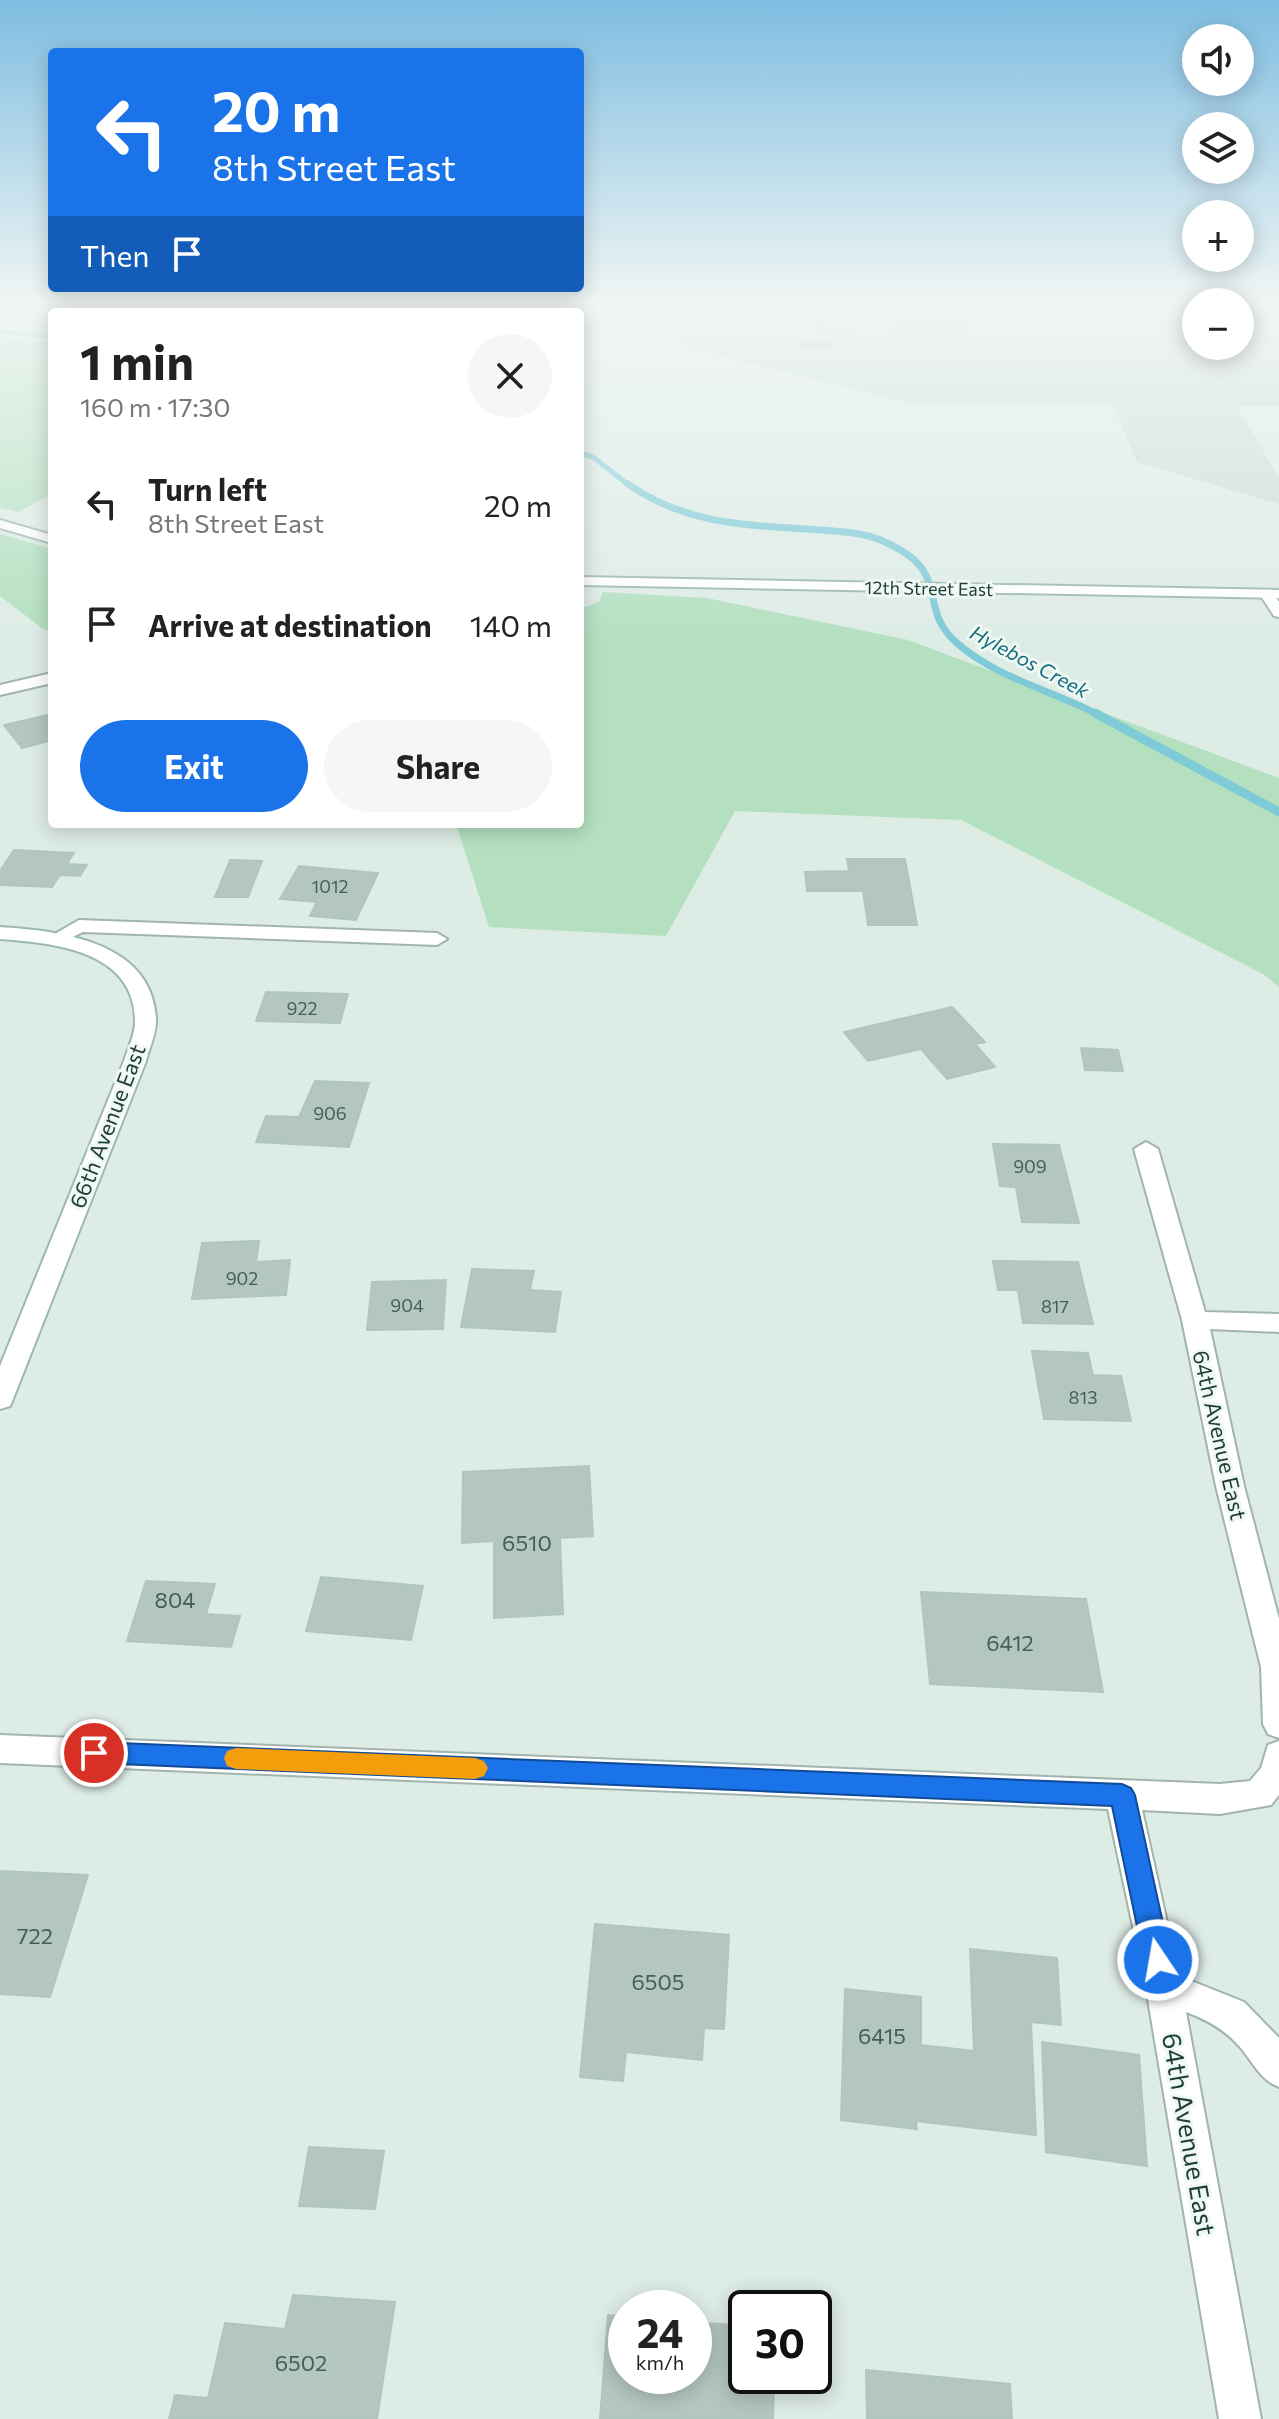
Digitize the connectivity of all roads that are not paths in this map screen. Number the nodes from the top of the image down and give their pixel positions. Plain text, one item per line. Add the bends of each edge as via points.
1 (0, 524) edge
2 (48, 538) edge
3 (584, 581) edge
4 (1272, 594) edge
5 (1279, 613) edge
6 (48, 679) edge
7 (0, 690) edge
8 (0, 933) edge
9 (58, 938) junction
10 (437, 939) dead end
11 (1146, 1149) dead end
12 (1195, 1320) junction
13 (1279, 1323) edge
14 (0, 1399) edge
15 (1279, 1724) edge
16 (0, 1749) edge
17 (1279, 1755) edge
18 (1122, 1795) junction
19 (1164, 1988) junction
20 (1279, 2069) edge
21 (1240, 2419) edge

1 - 2 street
3 - 4 street, 12th Street East
4 - 5 street
6 - 7 street
8 - 9 street
9 - 10 street via 79,926
9 - 14 street, 66th Avenue East via 123,967 144,1000 146,1022
11 - 12 street, 64th Avenue East
12 - 13 street
12 - 15 street, 64th Avenue East via 1276,1667
16 - 18 street
17 - 18 street via 1277,1773 1259,1795
18 - 19 street, 64th Avenue East
19 - 20 street via 1223,2007 1251,2028
19 - 21 street, 64th Avenue East

